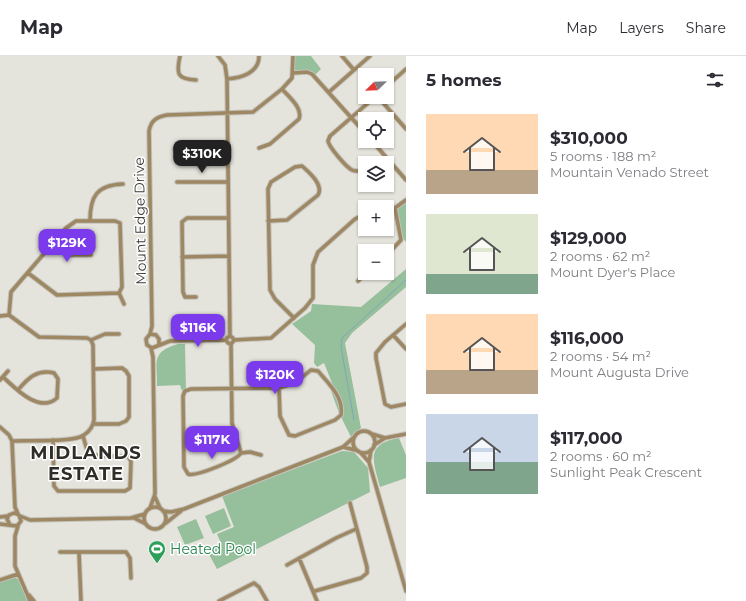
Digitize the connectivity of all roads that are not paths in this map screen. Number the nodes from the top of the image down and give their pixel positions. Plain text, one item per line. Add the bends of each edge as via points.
1 (180, 56) edge
2 (218, 56) edge
3 (259, 56) edge
4 (293, 56) edge
5 (342, 56) edge
6 (370, 56) edge
7 (406, 69) edge
8 (354, 70) junction
9 (294, 72) junction
10 (402, 73) junction
11 (406, 78) edge
12 (227, 79) junction
13 (196, 80) dead end
14 (394, 80) edge
15 (282, 90) junction
16 (329, 92) junction
17 (368, 104) edge
18 (383, 104) edge
19 (227, 114) junction
20 (352, 118) junction
21 (358, 125) edge
22 (406, 129) edge
23 (227, 148) junction
24 (259, 148) dead end
25 (378, 148) edge
26 (175, 149) dead end
27 (384, 156) edge
28 (394, 167) edge
29 (358, 170) edge
30 (406, 180) edge
31 (177, 182) dead end
32 (228, 182) junction
33 (123, 184) dead end
34 (406, 200) edge
35 (395, 208) joint
36 (228, 218) junction
37 (358, 218) edge
38 (90, 221) junction
39 (268, 222) junction
40 (54, 243) junction
41 (394, 248) edge
42 (91, 255) dead end
43 (229, 256) junction
44 (182, 257) junction
45 (28, 273) junction
46 (119, 294) junction
47 (196, 297) dead end
48 (124, 304) dead end
49 (10, 315) junction
50 (0, 316) edge
51 (294, 318) junction
52 (406, 324) edge
53 (152, 326) junction
54 (119, 334) dead end
55 (150, 334) junction
56 (393, 335) junction
57 (157, 336) junction
58 (230, 336) junction
59 (91, 340) junction
60 (226, 340) junction
61 (234, 340) junction
62 (170, 341) junction
63 (231, 344) junction
64 (158, 346) junction
65 (151, 348) junction
66 (406, 349) edge
67 (153, 357) junction
68 (94, 369) junction
69 (8, 371) dead end
70 (1, 378) edge
71 (231, 387) junction
72 (279, 388) junction
73 (18, 390) junction
74 (406, 404) edge
75 (93, 424) junction
76 (0, 427) edge
77 (372, 434) junction
78 (406, 434) edge
79 (83, 436) junction
80 (353, 438) junction
81 (385, 438) junction
82 (53, 440) junction
83 (12, 441) junction
84 (374, 445) junction
85 (343, 447) junction
86 (356, 450) junction
87 (371, 450) junction
88 (241, 453) junction
89 (361, 453) junction
90 (261, 455) dead end
91 (369, 462) junction
92 (155, 497) junction
93 (350, 503) dead end
94 (15, 507) junction
95 (150, 508) junction
96 (160, 508) junction
97 (184, 509) junction
98 (163, 511) junction
99 (145, 514) junction
100 (10, 515) junction
101 (19, 515) junction
102 (0, 517) edge
103 (134, 518) junction
104 (30, 520) junction
105 (0, 524) edge
106 (146, 524) junction
107 (19, 525) junction
108 (164, 525) junction
109 (11, 526) junction
110 (356, 529) junction
111 (15, 536) junction
112 (60, 552) dead end
113 (79, 552) junction
114 (299, 558) junction
115 (287, 565) dead end
116 (18, 574) junction
117 (131, 578) dead end
118 (0, 580) edge
119 (314, 591) junction
120 (406, 591) edge
121 (27, 592) junction
122 (30, 601) edge
123 (34, 601) edge
124 (81, 601) edge
125 (219, 601) edge
126 (266, 601) edge
127 (317, 601) edge

1 - 13 street via 179,76 183,79
2 - 12 street via 225,65
3 - 12 street via 258,64 250,73 240,78
4 - 9 street
5 - 8 street
6 - 8 street
7 - 10 street
8 - 16 street
9 - 15 street
9 - 16 street via 310,73
10 - 11 street
10 - 14 street
12 - 19 street
15 - 19 street via 254,112
15 - 24 street via 298,109 300,116 270,144
16 - 20 street
17 - 20 street
18 - 22 street
19 - 23 street
19 - 53 street, Mount Edge Drive via 167,115 152,122 149,131
20 - 21 street
20 - 29 street via 330,136 328,143 352,170
23 - 26 street
23 - 32 street
25 - 27 street
28 - 30 street
31 - 32 street
32 - 36 street
33 - 38 street via 107,186 98,192 91,202
34 - 35 street
35 - 41 street via 401,240
36 - 43 street
36 - 44 street via 183,220
37 - 51 street via 318,252 313,265 313,298
38 - 40 street via 72,223
38 - 46 street via 115,221 121,226 122,287
39 - 39 street via 269,184 295,167 302,166 319,186 320,191 287,220
39 - 51 street via 270,290 275,299
40 - 42 street via 69,255
40 - 45 street
43 - 44 street
43 - 58 street
44 - 47 street via 184,295
45 - 46 street via 57,295
45 - 49 street via 11,292
46 - 48 street
49 - 50 street
49 - 59 street via 40,337
51 - 61 street via 271,338
52 - 56 street
53 - 55 street, Mount Edge Drive
53 - 57 street, Mount Edge Drive
54 - 59 street via 105,334
55 - 57 street
55 - 65 street, Mount Edge Drive via 146,342
56 - 66 street
56 - 74 street via 378,349 376,358 385,404 391,407
57 - 62 street
57 - 64 street, Mount Edge Drive
58 - 60 street
58 - 61 street
59 - 68 street via 94,345
60 - 62 street
60 - 63 street
61 - 63 street
62 - 64 street
63 - 71 street
64 - 65 street
64 - 67 street, Mount Edge Drive
65 - 67 street, Mount Edge Drive
67 - 92 street, Mount Edge Drive
68 - 75 street
68 - 75 street via 122,368 126,371 129,417 119,424
69 - 70 street
70 - 73 street
71 - 72 street
71 - 88 street via 232,423
71 - 88 street via 185,391 184,469 188,474 195,475 238,457
72 - 72 street via 292,384 309,371 315,370 337,393 341,415 335,420 295,436 289,435 280,416
73 - 73 street via 34,401 51,402 57,398 58,379 54,373 38,373 30,376
75 - 79 street
76 - 83 street
77 - 80 street via 362,430
77 - 81 street
77 - 84 street
78 - 81 street
79 - 82 street
79 - 82 street via 87,450 92,455 129,457 130,488 126,491 58,491 54,486
80 - 85 street
80 - 86 street
81 - 84 street
82 - 83 street
83 - 94 street
84 - 87 street
85 - 86 street
85 - 97 street
86 - 89 street
87 - 89 street
87 - 91 street
88 - 90 street
89 - 91 street
91 - 120 street
92 - 95 street, Mount Edge Drive
92 - 96 street, Mount Edge Drive
93 - 110 street
94 - 100 street
94 - 101 street
95 - 96 street
95 - 99 street
96 - 98 street
97 - 98 street
97 - 108 street
98 - 108 street via 166,518
99 - 103 street
99 - 106 street
100 - 101 street
100 - 102 street
100 - 109 street via 8,521
101 - 104 street
101 - 107 street
103 - 104 street
103 - 106 street
104 - 107 street
105 - 109 street
106 - 108 street via 155,529
107 - 109 street
107 - 111 street
109 - 111 street
110 - 114 street
110 - 119 street via 368,567 367,573 361,578
111 - 116 street
112 - 113 street
113 - 117 street via 126,552 130,558
113 - 124 street
114 - 115 street
114 - 119 street
116 - 118 street
116 - 121 street
119 - 127 street
121 - 122 street
121 - 123 street
125 - 126 street via 254,583

